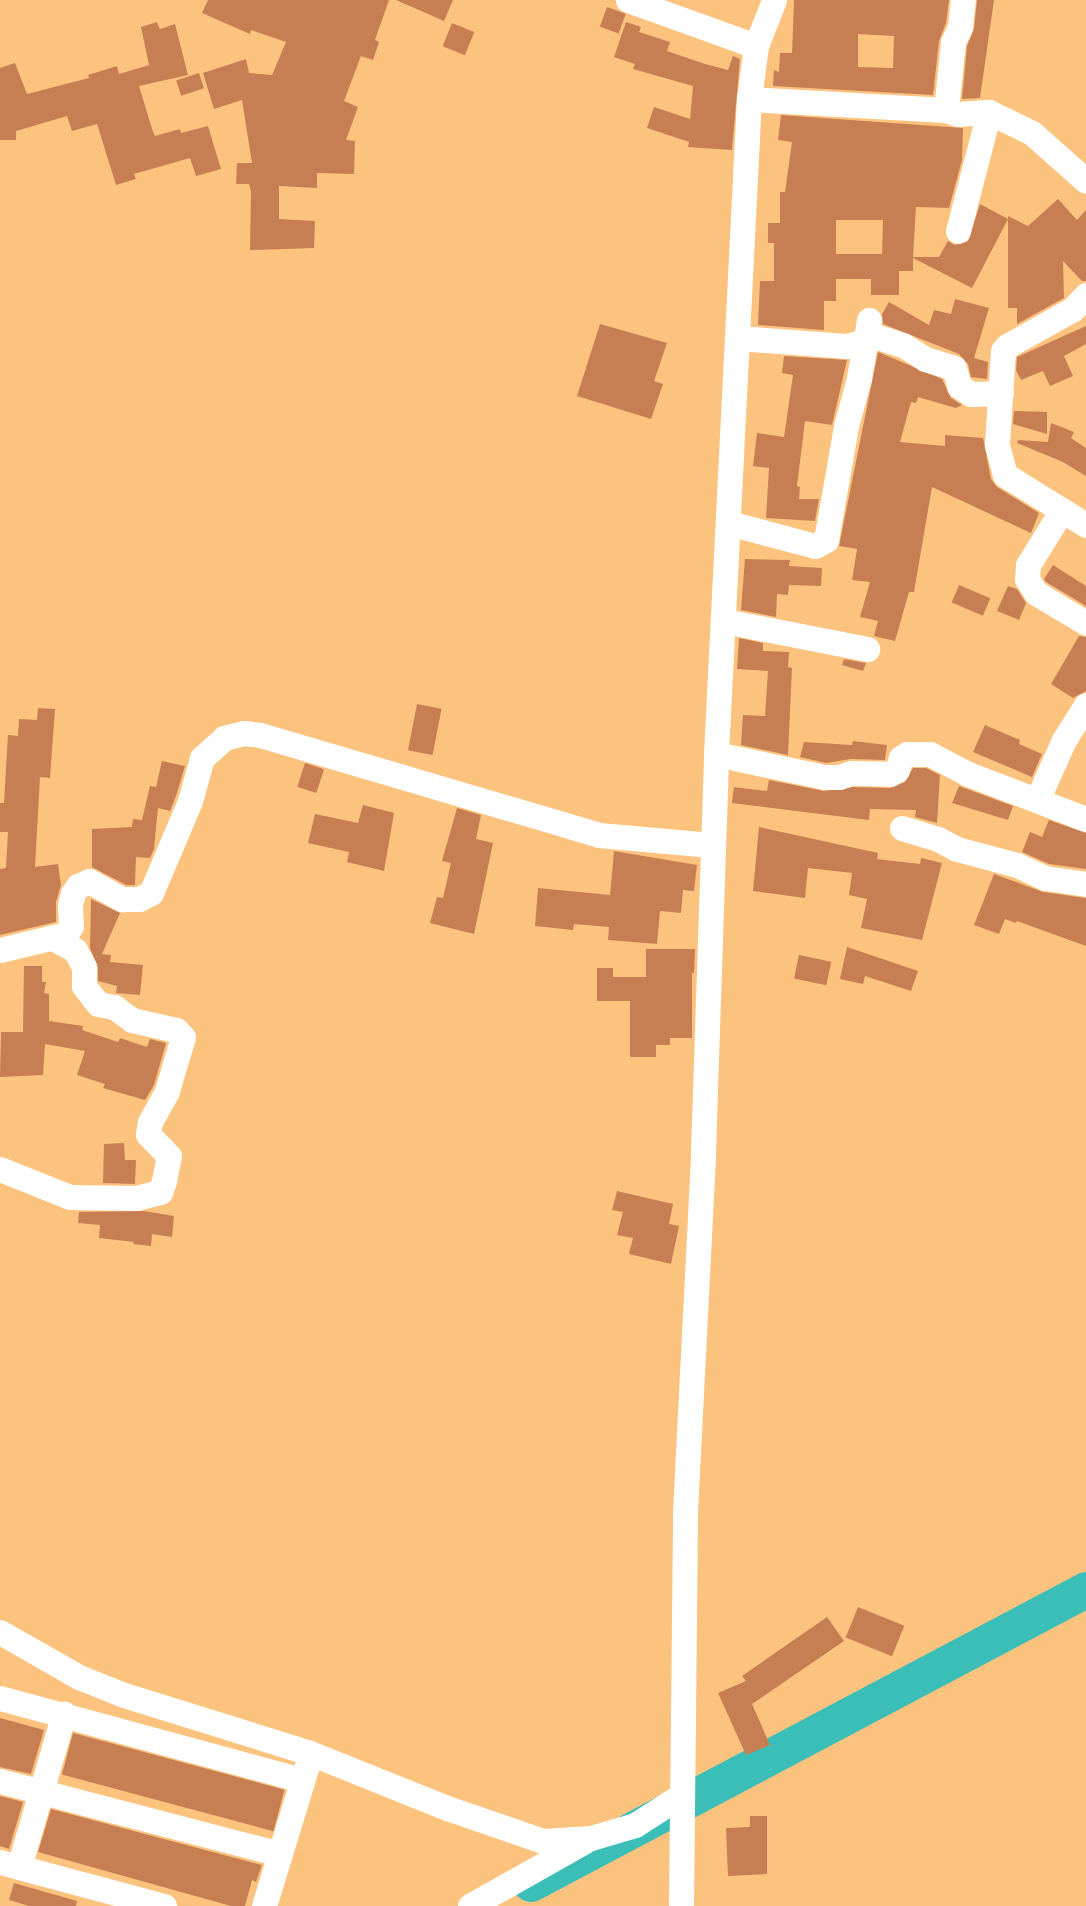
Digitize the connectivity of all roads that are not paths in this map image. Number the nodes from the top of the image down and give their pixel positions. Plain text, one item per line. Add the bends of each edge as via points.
1 (628, 0) edge
2 (774, 0) edge
3 (963, 0) edge
4 (756, 46) junction
5 (749, 99) junction
6 (946, 110) junction
7 (989, 112) junction
8 (1086, 181) edge
9 (958, 231) dead end
10 (1086, 295) edge
11 (867, 329) junction
12 (738, 338) junction
13 (1000, 393) junction
14 (1062, 510) junction
15 (728, 523) junction
16 (1086, 525) edge
17 (724, 621) junction
18 (1086, 623) edge
19 (867, 650) dead end
20 (1086, 705) edge
21 (716, 754) junction
22 (1038, 798) junction
23 (1086, 819) edge
24 (902, 828) dead end
25 (712, 845) junction
26 (1086, 884) edge
27 (52, 938) junction
28 (0, 950) edge
29 (0, 1169) edge
30 (0, 1632) edge
31 (0, 1698) edge
32 (64, 1713) junction
33 (310, 1753) junction
34 (302, 1780) junction
35 (0, 1781) edge
36 (41, 1792) junction
37 (682, 1796) junction
38 (591, 1838) junction
39 (280, 1854) junction
40 (5, 1866) edge
41 (164, 1906) edge
42 (264, 1906) edge
43 (470, 1906) edge
44 (680, 1906) edge

1 - 4 street
2 - 4 street
3 - 6 street via 960,27 953,42
4 - 5 street
5 - 6 street
5 - 12 street
6 - 7 street via 958,114
7 - 8 street via 1032,133
7 - 9 street
10 - 13 street via 1073,309 1007,346 1000,362
11 - 12 street via 847,346
11 - 13 street via 925,360 954,368 959,386 971,394
11 - 15 street via 824,544 815,546
12 - 15 street
13 - 14 street via 997,445 1005,475
14 - 16 street
14 - 18 street via 1028,565 1027,579 1036,593
15 - 17 street
17 - 19 street
17 - 21 street
20 - 22 street via 1064,740
21 - 22 street via 824,777 839,777 851,772 890,774 907,754 930,754 968,774
21 - 25 street
22 - 23 street
24 - 26 street via 938,839 956,849 1017,865 1045,878
25 - 27 street via 599,835 244,733 224,738 202,758 190,801 151,893 139,899 122,899 89,881 78,886 70,905 71,926 66,934
25 - 37 street via 704,1151 684,1512
27 - 28 street
27 - 29 street via 75,950 84,966 84,986 98,1004 114,1007 132,1020 176,1030 184,1038 167,1091 150,1122 148,1134 169,1156 164,1181 160,1192 136,1198 70,1197
30 - 33 street via 79,1677 124,1695
31 - 32 street
32 - 34 street
32 - 36 street
33 - 34 street
33 - 38 street via 447,1808 544,1840
34 - 39 street
35 - 36 street
36 - 39 street
36 - 40 street
37 - 38 street via 635,1825
37 - 44 street
38 - 43 street
39 - 42 street
40 - 41 street

